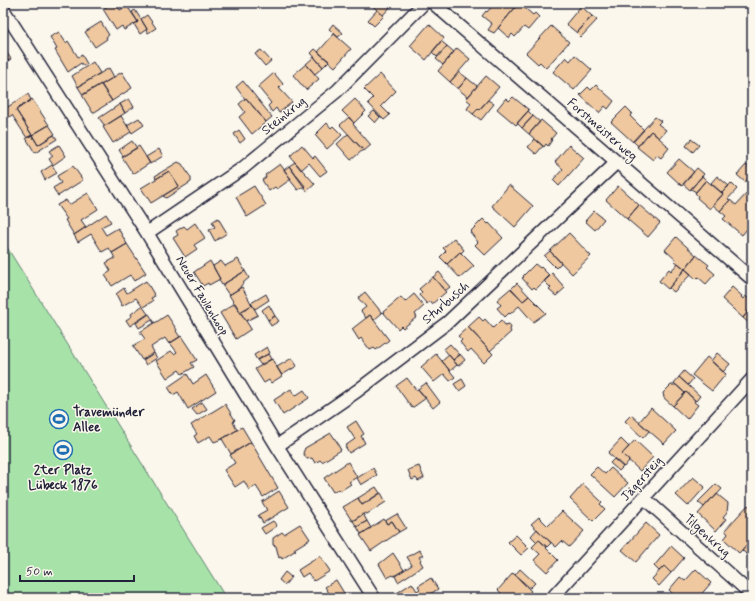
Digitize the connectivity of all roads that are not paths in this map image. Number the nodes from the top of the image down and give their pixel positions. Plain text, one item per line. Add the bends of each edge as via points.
1 (424, 3) edge
2 (433, 3) edge
3 (3, 10) edge
4 (617, 162) junction
5 (147, 233) junction
6 (752, 279) edge
7 (752, 380) edge
8 (277, 446) junction
9 (644, 498) junction
10 (752, 595) edge
11 (374, 598) edge
12 (552, 598) edge

1 - 5 street, Steinkrug via 337,91 243,168
2 - 4 street, Forstmeisterweg
3 - 5 street, Neuer Faulenhoop
4 - 6 street, Forstmeisterweg
4 - 8 street, Sturbusch via 448,322 357,392
5 - 8 street, Neuer Faulenhoop
7 - 9 street, Jägersteig
8 - 11 street, Neuer Faulenhoop
9 - 10 street, Tilgenkrug
9 - 12 street, Jägersteig

